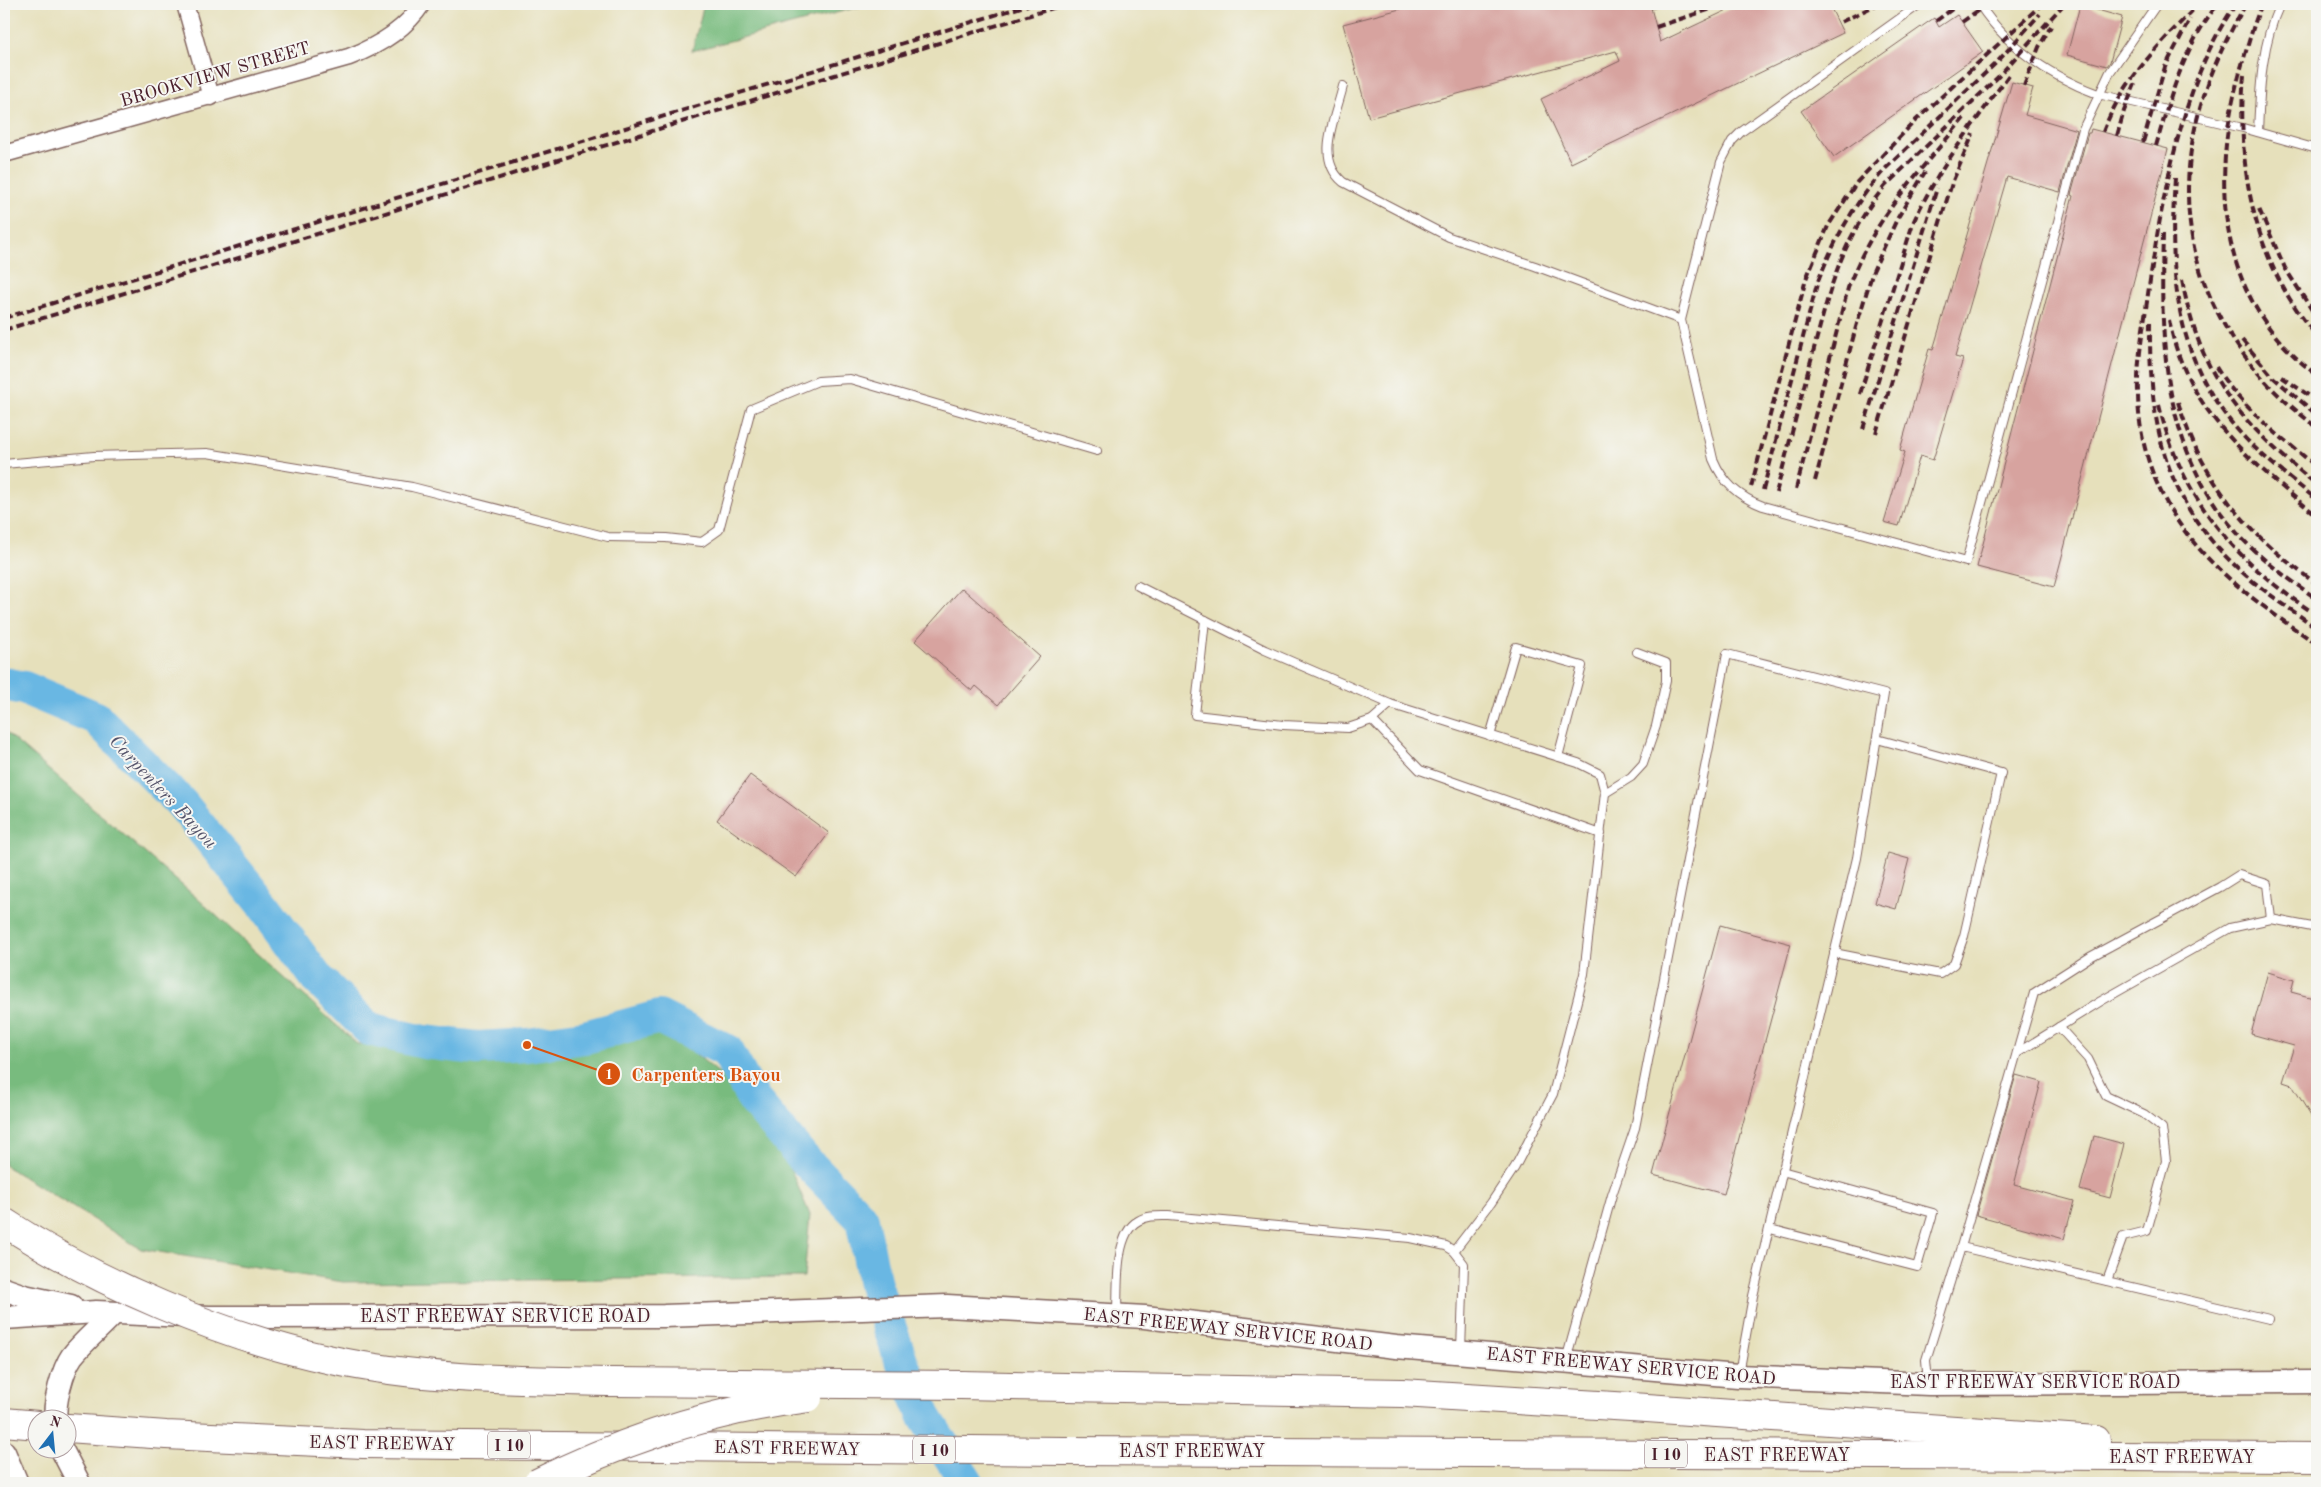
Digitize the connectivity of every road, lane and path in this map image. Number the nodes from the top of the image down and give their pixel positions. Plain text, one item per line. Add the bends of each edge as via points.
1 (185, 4) edge
2 (422, 4) edge
3 (1920, 4) edge
4 (1978, 4) edge
5 (2157, 4) edge
6 (2280, 4) edge
7 (1343, 86) dead end
8 (2098, 94) junction
9 (211, 97) junction
10 (2258, 132) junction
11 (2317, 149) edge
12 (4, 154) edge
13 (1681, 320) junction
14 (1098, 451) dead end
15 (4, 464) edge
16 (1138, 586) dead end
17 (1205, 620) junction
18 (1637, 652) dead end
19 (1390, 704) junction
20 (1372, 720) junction
21 (1490, 736) junction
22 (1877, 739) junction
23 (1558, 757) junction
24 (1605, 793) junction
25 (1601, 834) junction
26 (2271, 919) junction
27 (2317, 928) edge
28 (1834, 953) junction
29 (2059, 1027) junction
30 (2017, 1053) junction
31 (1782, 1171) junction
32 (4, 1222) edge
33 (1770, 1229) junction
34 (1961, 1248) junction
35 (1454, 1251) junction
36 (2107, 1281) junction
37 (4, 1289) edge
38 (104, 1313) junction
39 (1117, 1316) junction
40 (4, 1318) edge
41 (2269, 1319) dead end
42 (1461, 1352) junction
43 (1566, 1361) junction
44 (1738, 1376) junction
45 (2317, 1382) edge
46 (1929, 1384) junction
47 (961, 1385) junction
48 (54, 1410) edge
49 (4, 1422) edge
50 (28, 1424) edge
51 (78, 1429) edge
52 (4, 1452) edge
53 (2317, 1452) edge
54 (2317, 1458) edge
55 (67, 1460) edge
56 (17, 1483) edge
57 (79, 1483) edge
58 (537, 1483) edge

1 - 9 street
2 - 9 street, BROOKVIEW STREET via 403,26 369,49
3 - 13 lane via 1732,141 1721,162
4 - 8 lane via 2000,32 2028,58 2056,76
5 - 8 lane
6 - 10 lane via 2262,65
7 - 13 lane via 1327,154 1333,173 1343,182 1449,237
8 - 10 lane
8 - 13 lane via 2083,129 1966,562 1763,506 1739,494 1722,477 1713,459
9 - 12 street, BROOKVIEW STREET
10 - 11 lane
14 - 15 lane via 850,379 818,382 751,409 719,530 702,542 608,537 412,487 207,453 94,456
16 - 17 lane
17 - 19 lane via 1265,650
17 - 20 lane via 1195,715 1283,725 1348,728
18 - 24 lane via 1666,663 1664,690 1644,764 1631,777
19 - 20 lane
19 - 21 lane
20 - 25 lane via 1420,770
21 - 23 lane
21 - 23 lane via 1516,647 1582,666
22 - 28 lane via 1857,858
22 - 28 lane via 2001,773 1964,936 1954,964 1940,974
22 - 43 lane via 1884,694 1726,654 1635,1128 1612,1195
23 - 24 lane via 1600,774
24 - 25 lane
25 - 35 lane via 1584,974 1554,1094 1515,1168
26 - 27 lane
26 - 29 lane via 2230,928
26 - 30 lane via 2267,884 2239,875 2090,957 2034,993
28 - 31 lane
29 - 30 lane
29 - 36 lane via 2088,1059 2106,1096 2144,1114 2162,1128 2166,1161 2147,1231 2123,1237
30 - 34 lane
31 - 33 lane
31 - 33 lane via 1933,1212 1917,1267
32 - 47 highway, bridge via 43,1247 112,1282 222,1328 330,1360 391,1371 562,1381
33 - 44 lane
34 - 36 lane
34 - 46 lane via 1926,1360
35 - 39 lane via 1446,1246 1410,1238 1154,1216 1139,1220 1126,1234 1121,1249
35 - 42 lane via 1464,1264
36 - 41 lane
37 - 38 main road
38 - 39 main road, EAST FREEWAY SERVICE ROAD via 209,1317 664,1316 947,1306
38 - 40 main road
38 - 48 main road via 71,1358
39 - 42 main road, EAST FREEWAY SERVICE ROAD
42 - 43 main road, EAST FREEWAY SERVICE ROAD
43 - 44 main road, EAST FREEWAY SERVICE ROAD
44 - 46 main road, EAST FREEWAY SERVICE ROAD
45 - 46 main road, EAST FREEWAY SERVICE ROAD
47 - 53 highway via 1327,1391 1486,1398
47 - 58 highway, bridge via 831,1395 728,1413 623,1444
49 - 50 highway
51 - 54 highway, EAST FREEWAY / I 10 via 363,1444
52 - 56 main road
55 - 57 main road

